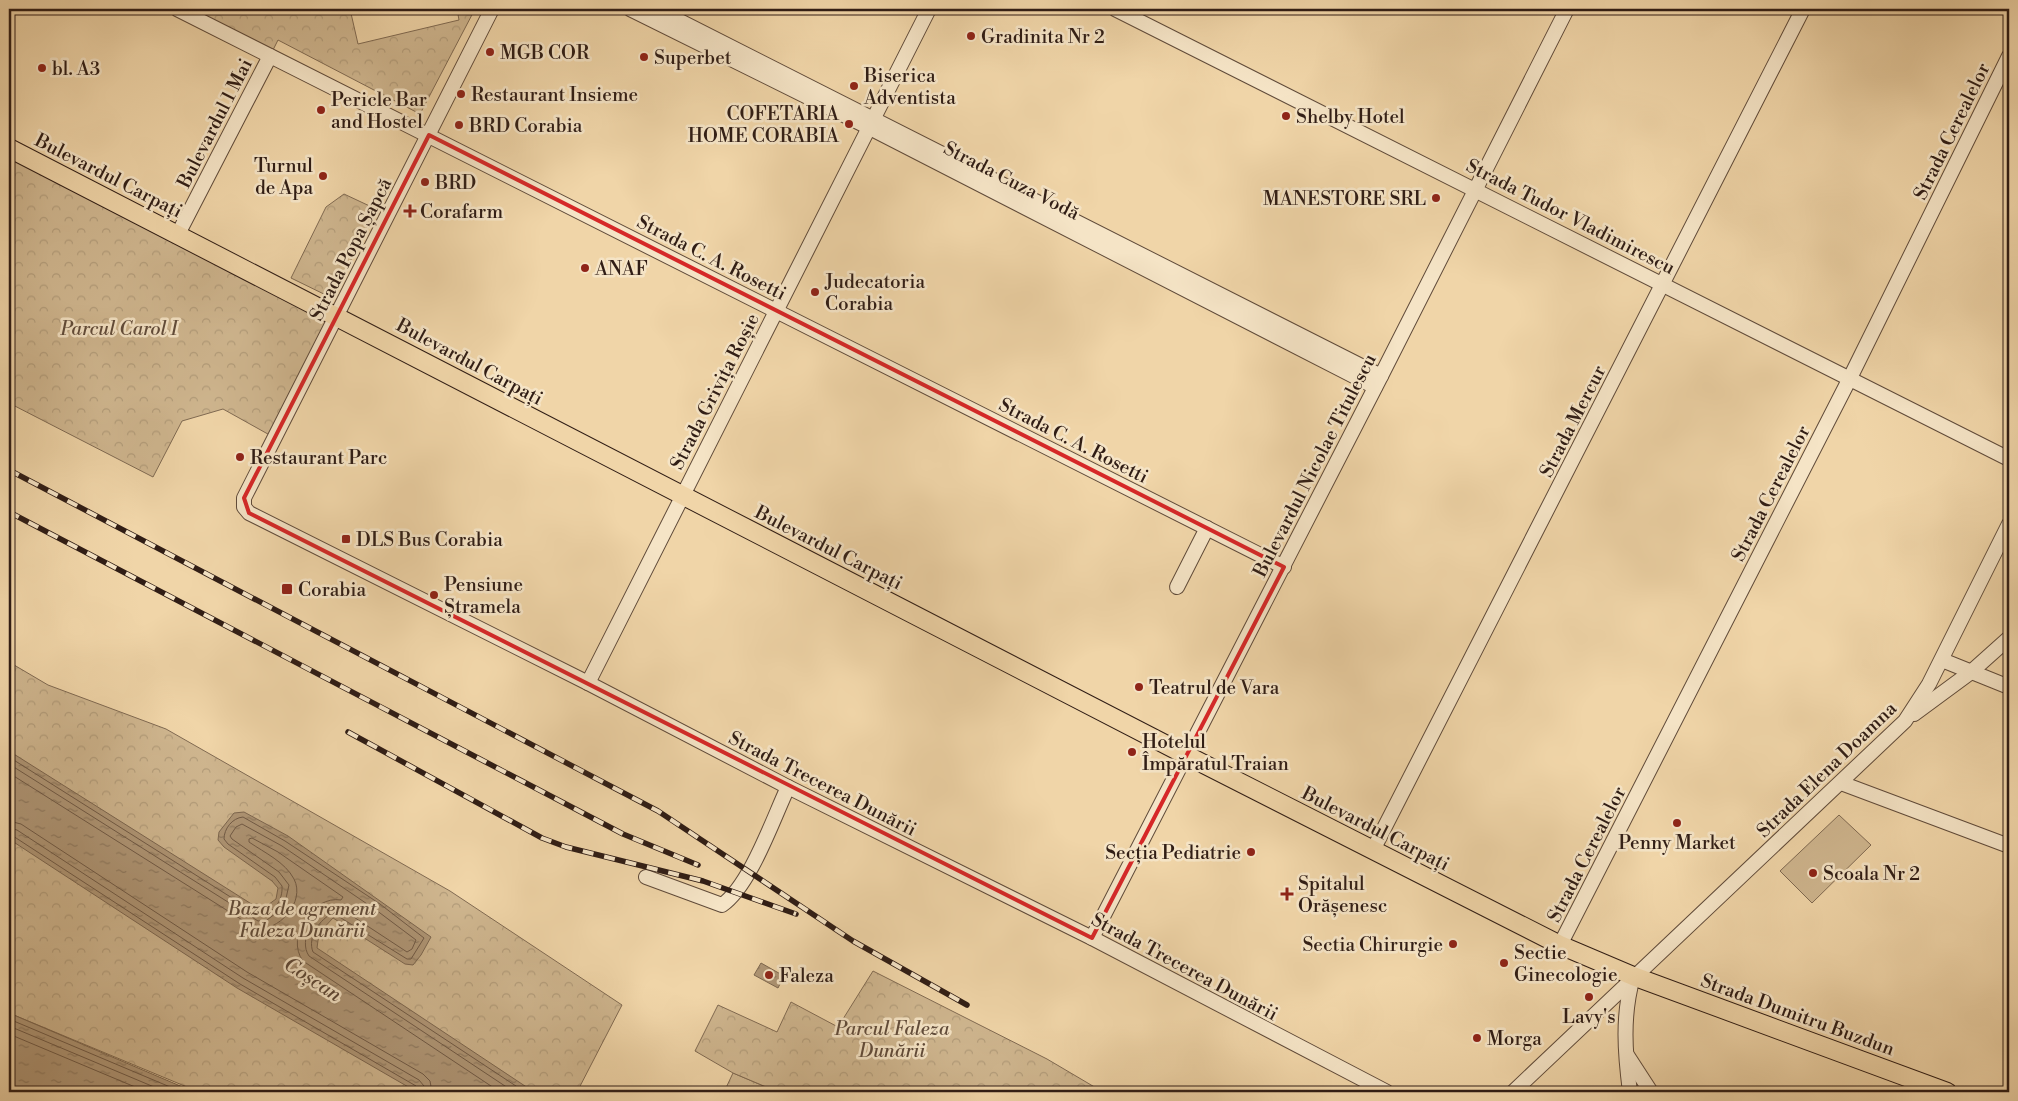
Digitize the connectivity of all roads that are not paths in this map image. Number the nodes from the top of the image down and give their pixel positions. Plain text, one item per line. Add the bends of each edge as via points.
1 (177, 9) edge
2 (492, 9) edge
3 (630, 9) edge
4 (656, 9) edge
5 (929, 9) edge
6 (1115, 9) edge
7 (1566, 9) edge
8 (1803, 9) edge
9 (270, 56) junction
10 (2009, 56) edge
11 (870, 122) junction
12 (428, 135) junction
13 (9, 148) edge
14 (1476, 189) junction
15 (178, 234) junction
16 (1664, 284) junction
17 (776, 310) junction
18 (337, 315) junction
19 (1850, 378) junction
20 (1378, 382) junction
21 (2009, 460) edge
22 (682, 495) junction
23 (244, 507) joint
24 (2009, 524) edge
25 (1207, 528) junction
26 (1284, 567) junction
27 (1177, 587) dead end
28 (2009, 638) edge
29 (1942, 660) junction
30 (1970, 672) junction
31 (588, 683) junction
32 (2009, 687) edge
33 (1905, 720) junction
34 (1186, 755) junction
35 (1841, 783) junction
36 (788, 787) junction
37 (2009, 846) edge
38 (1373, 850) junction
39 (646, 876) dead end
40 (1092, 938) junction
41 (1560, 945) junction
42 (1633, 976) junction
43 (1625, 1052) junction
44 (1387, 1092) edge
45 (1513, 1092) edge
46 (1630, 1092) edge
47 (1651, 1092) edge
48 (1947, 1092) edge

1 - 9 street, Strada C. A. Rosetti
2 - 12 street, Strada Popa Șapcă
3 - 11 street, Strada Cuza Vodă
4 - 11 street, Strada Cuza Vodă
5 - 11 street, Strada Grivița Roșie
6 - 14 street, Strada Tudor Vladimirescu
7 - 14 street, Bulevardul Nicolae Titulescu
8 - 16 street, Strada Mercur
9 - 12 street, Strada C. A. Rosetti
9 - 15 street, Bulevardul 1 Mai
10 - 19 street, Strada Cerealelor
11 - 17 street, Strada Grivița Roșie
11 - 20 street, Strada Cuza Vodă
12 - 17 street, Strada C. A. Rosetti
12 - 18 street, Strada Popa Șapcă
13 - 15 main road, Bulevardul Carpați
14 - 16 street, Strada Tudor Vladimirescu
14 - 20 street, Bulevardul Nicolae Titulescu
15 - 18 main road, Bulevardul Carpați
16 - 19 street, Strada Tudor Vladimirescu
16 - 38 street, Strada Mercur
17 - 22 street, Strada Grivița Roșie
17 - 25 street, Strada C. A. Rosetti
18 - 22 main road, Bulevardul Carpați
18 - 23 street, Strada Popa Șapcă via 244,498
19 - 21 street, Strada Tudor Vladimirescu
19 - 41 street, Strada Cerealelor
20 - 26 street, Bulevardul Nicolae Titulescu
22 - 31 street, Strada Grivița Roșie
22 - 34 main road, Bulevardul Carpați
23 - 31 street, Strada Trecerea Dunării via 249,513 338,559
24 - 29 street, Strada Elena Doamna
25 - 26 street, Strada C. A. Rosetti
25 - 27 street
26 - 34 street, Bulevardul Nicolae Titulescu
28 - 30 street
29 - 30 street
29 - 33 street, Strada Elena Doamna
30 - 32 street
30 - 33 street
31 - 36 street, Strada Trecerea Dunării
33 - 35 street, Strada Elena Doamna
34 - 38 main road, Bulevardul Carpați
34 - 40 street, Bulevardul Nicolae Titulescu
35 - 37 street
35 - 42 street, Strada Elena Doamna
36 - 39 street via 757,854 731,898 722,905
36 - 40 street, Strada Trecerea Dunării
38 - 41 main road, Bulevardul Carpați
40 - 44 street, Strada Trecerea Dunării
41 - 42 main road, Bulevardul Carpați
42 - 43 street via 1626,1001
42 - 45 street
42 - 48 main road, Strada Dumitru Buzdun
43 - 46 street
43 - 47 street

